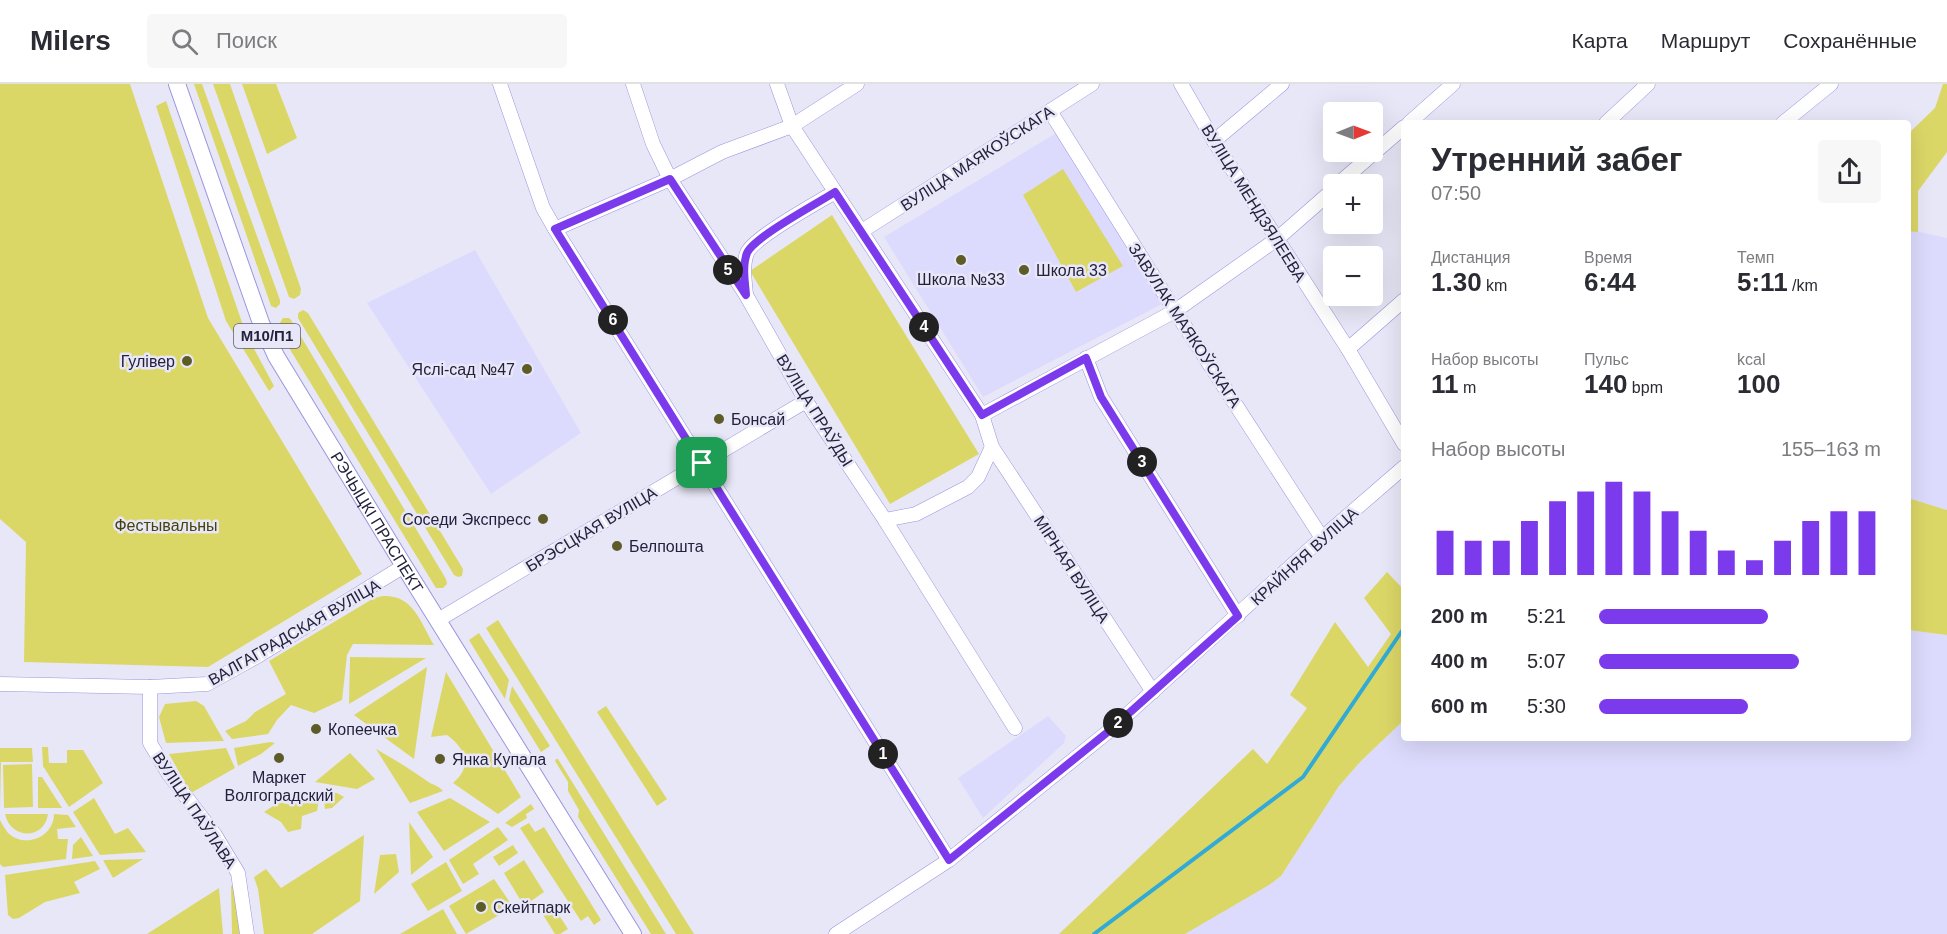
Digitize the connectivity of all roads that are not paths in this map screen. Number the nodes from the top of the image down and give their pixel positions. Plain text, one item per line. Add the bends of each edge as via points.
1 (177, 84) edge
2 (501, 84) edge
3 (633, 84) edge
4 (777, 84) edge
5 (858, 84) edge
6 (1092, 84) edge
7 (1181, 84) edge
8 (1282, 84) edge
9 (1453, 84) edge
10 (1648, 84) edge
11 (1831, 84) edge
12 (1050, 111) junction
13 (1412, 120) edge
14 (1609, 120) edge
15 (1787, 120) edge
16 (792, 126) junction
17 (1401, 130) edge
18 (1214, 141) junction
19 (1350, 174) edge
20 (670, 179) junction
21 (835, 192) junction
22 (1323, 198) edge
23 (555, 229) junction
24 (862, 231) junction
25 (1277, 238) junction
26 (746, 295) junction
27 (1401, 303) edge
28 (1175, 311) junction
29 (1348, 349) junction
30 (1086, 358) junction
31 (806, 401) junction
32 (982, 415) junction
33 (1401, 439) edge
34 (992, 447) junction
35 (702, 463) junction
36 (1401, 470) edge
37 (885, 520) junction
38 (1322, 538) junction
39 (404, 566) junction
40 (1238, 616) junction
41 (438, 620) junction
42 (0, 684) edge
43 (150, 687) junction
44 (1153, 692) junction
45 (1014, 728) dead end
46 (949, 860) junction
47 (247, 934) edge
48 (633, 934) edge
49 (836, 934) edge

1 - 39 main road, РЭЧЫЦКІ ПРАСПЕКТ / М10/П1 via 276,356
2 - 23 street via 543,208
3 - 20 street, ВУЛІЦА ПРАЎДЫ via 653,144
4 - 16 street, МІРНАЯ ВУЛІЦА
5 - 16 street
6 - 12 street, ВУЛІЦА МАЯКОЎСКАГА
7 - 18 street, ВУЛІЦА МЕНДЗЯЛЕЕВА
8 - 18 street
9 - 13 street
10 - 14 street
11 - 15 street
12 - 24 street, ВУЛІЦА МАЯКОЎСКАГА
12 - 28 street, ЗАВУЛАК МАЯКОЎСКАГА
16 - 20 street via 722,152
16 - 21 street, МІРНАЯ ВУЛІЦА
17 - 19 street
18 - 25 street, ВУЛІЦА МЕНДЗЯЛЕЕВА
20 - 23 street
20 - 26 street, ВУЛІЦА ПРАЎДЫ
21 - 24 street, МІРНАЯ ВУЛІЦА
21 - 26 street via 762,237 747,252
22 - 25 street
23 - 35 street
24 - 32 street, МІРНАЯ ВУЛІЦА
25 - 28 street
25 - 29 street, ВУЛІЦА МЕНДЗЯЛЕЕВА
26 - 31 street, ВУЛІЦА ПРАЎДЫ
27 - 29 street
28 - 30 street
28 - 38 street, ЗАВУЛАК МАЯКОЎСКАГА
29 - 33 street, ВУЛІЦА МЕНДЗЯЛЕЕВА
30 - 32 street
30 - 40 street via 1101,397
31 - 35 street, БРЭСЦКАЯ ВУЛІЦА
31 - 37 street, ВУЛІЦА ПРАЎДЫ
32 - 34 street, МІРНАЯ ВУЛІЦА
34 - 37 street via 968,487 916,514
34 - 44 street, МІРНАЯ ВУЛІЦА
35 - 41 street, БРЭСЦКАЯ ВУЛІЦА
35 - 46 street
36 - 38 street, КРАЙНЯЯ ВУЛІЦА
37 - 45 street, ВУЛІЦА ПРАЎДЫ
38 - 40 street, КРАЙНЯЯ ВУЛІЦА
39 - 41 main road, РЭЧЫЦКІ ПРАСПЕКТ / М10/П1
39 - 43 street, ВАЛГАГРАДСКАЯ ВУЛІЦА via 210,682
40 - 44 street, КРАЙНЯЯ ВУЛІЦА
41 - 48 main road, РЭЧЫЦКІ ПРАСПЕКТ / М10/П1
42 - 43 street, ВАЛГАГРАДСКАЯ ВУЛІЦА
43 - 47 street, ВУЛІЦА ПАЎЛАВА via 150,743 238,873
44 - 46 street, КРАЙНЯЯ ВУЛІЦА
46 - 49 street, КРАЙНЯЯ ВУЛІЦА

